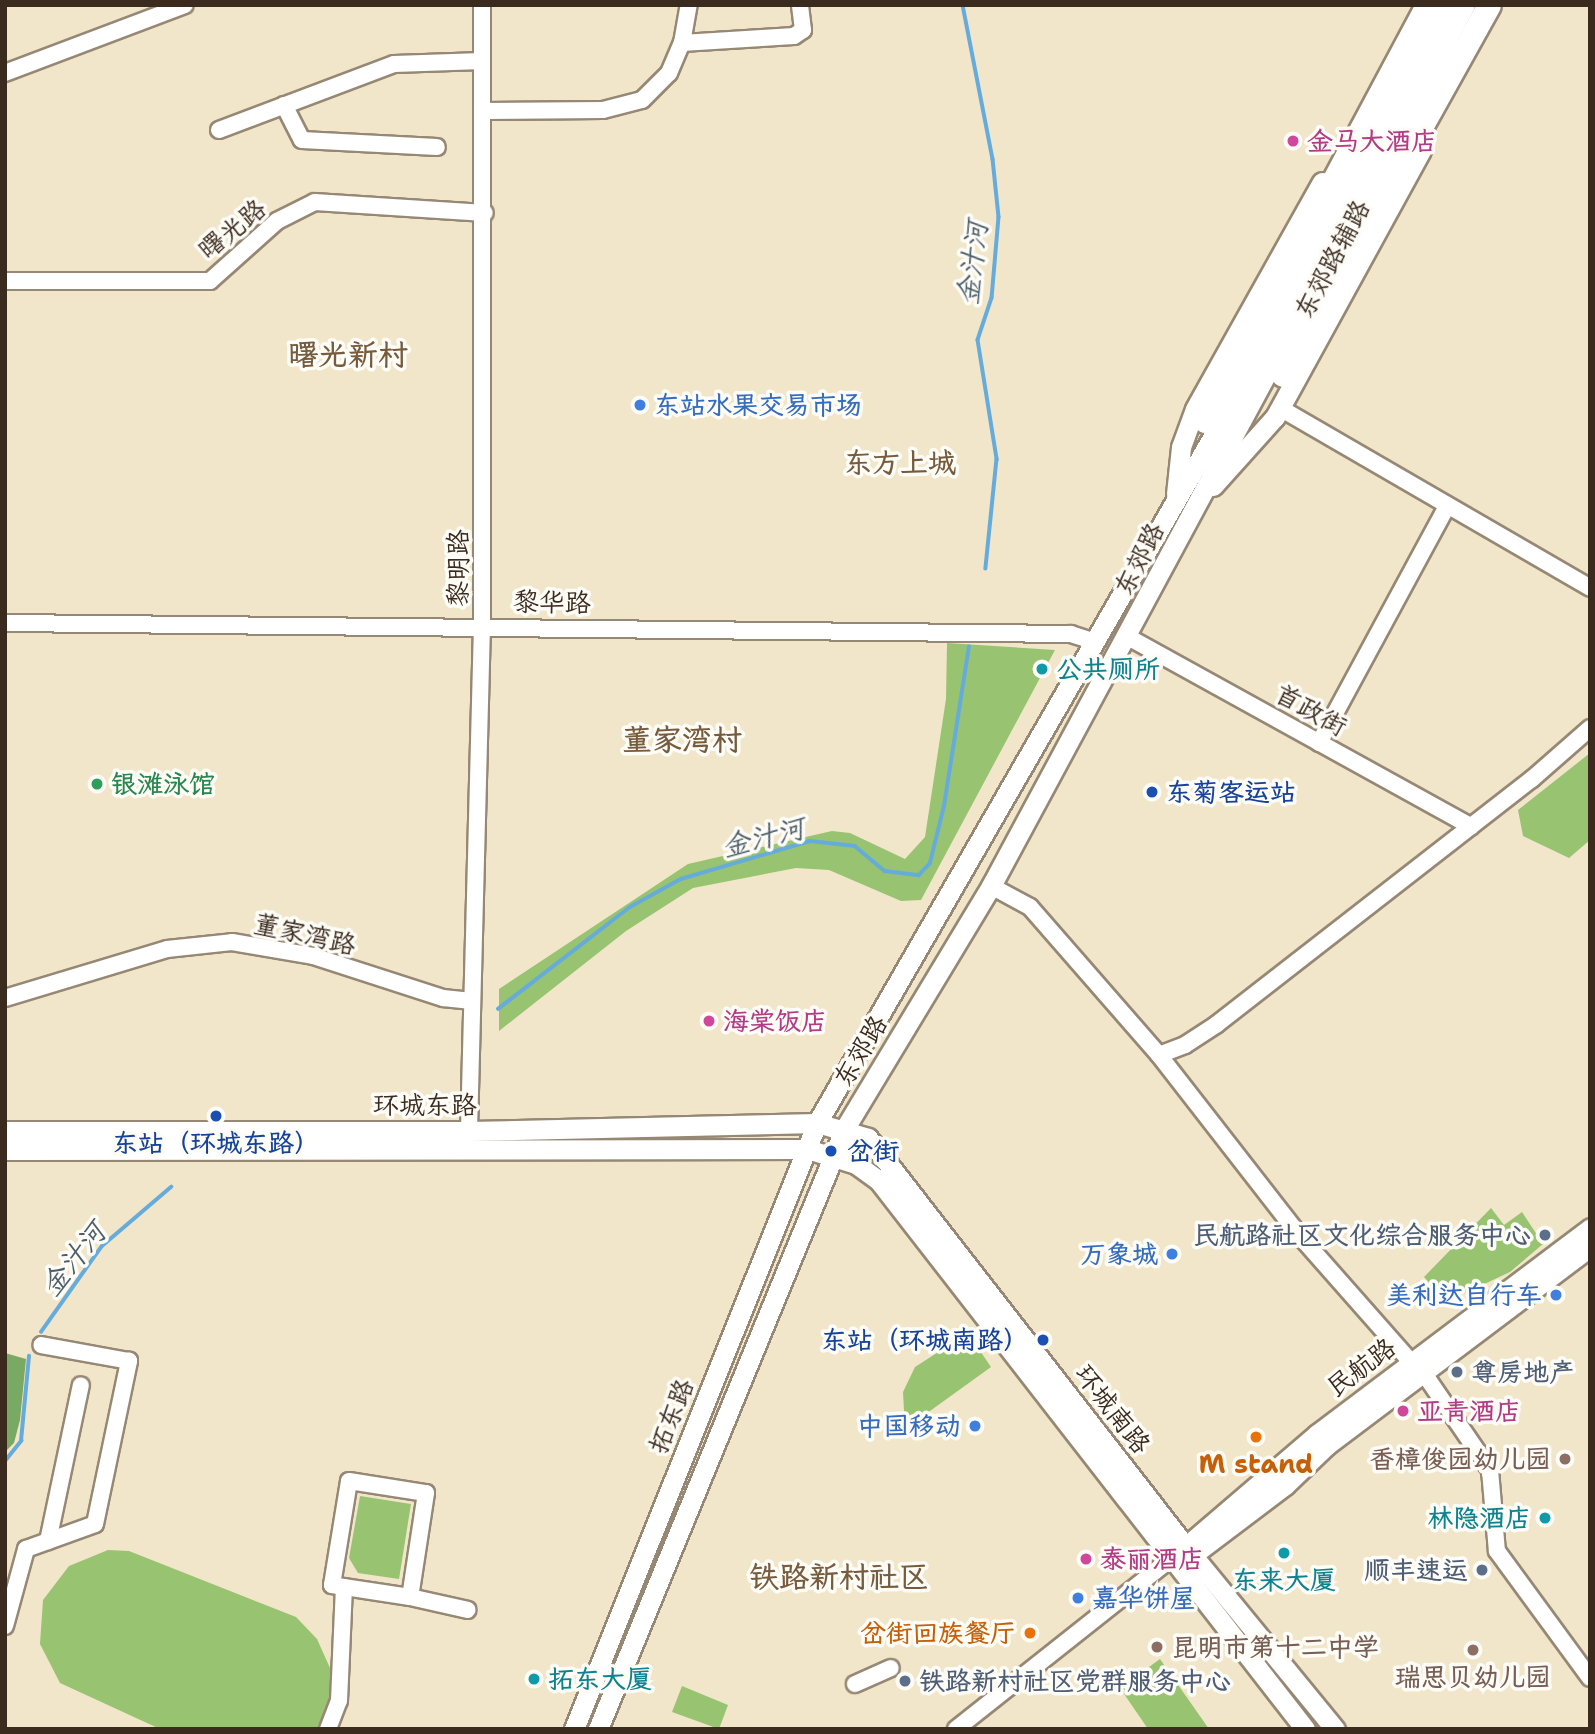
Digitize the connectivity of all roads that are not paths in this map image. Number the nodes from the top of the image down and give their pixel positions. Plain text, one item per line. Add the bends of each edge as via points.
1 (185, 5) edge
2 (482, 5) edge
3 (689, 5) edge
4 (800, 5) edge
5 (1417, 5) edge
6 (1427, 5) edge
7 (1445, 5) edge
8 (1489, 5) edge
9 (1499, 5) edge
10 (1460, 14) edge
11 (682, 43) junction
12 (482, 61) junction
13 (5, 73) edge
14 (284, 105) junction
15 (485, 111) junction
16 (219, 130) dead end
17 (437, 147) dead end
18 (485, 213) junction
19 (5, 281) edge
20 (1283, 375) joint
21 (1280, 408) junction
22 (1205, 421) joint
23 (1447, 506) junction
24 (1168, 512) junction
25 (1188, 521) junction
26 (1590, 588) edge
27 (5, 622) edge
28 (482, 625) junction
29 (1128, 637) junction
30 (1096, 642) junction
31 (1590, 728) edge
32 (1319, 743) junction
33 (1471, 826) junction
34 (991, 886) junction
35 (5, 998) edge
36 (472, 1001) junction
37 (1159, 1055) junction
38 (817, 1123) junction
39 (845, 1128) junction
40 (5, 1131) edge
41 (469, 1131) junction
42 (807, 1149) junction
43 (5, 1150) edge
44 (833, 1155) junction
45 (1590, 1228) edge
46 (1590, 1247) edge
47 (41, 1345) dead end
48 (1417, 1367) junction
49 (81, 1385) dead end
50 (48, 1541) junction
51 (1182, 1556) junction
52 (344, 1587) junction
53 (410, 1597) junction
54 (468, 1610) dead end
55 (5, 1626) edge
56 (891, 1668) dead end
57 (1590, 1678) edge
58 (855, 1684) dead end
59 (328, 1729) edge
60 (574, 1729) edge
61 (598, 1729) edge
62 (957, 1729) edge
63 (971, 1729) edge
64 (1306, 1729) edge
65 (1335, 1729) edge

1 - 13 street
2 - 12 street, 黎明路
3 - 11 street
4 - 11 street via 803,30 794,36
5 - 24 main road, 东郊路辅路 via 1195,409 1184,436
6 - 22 highway
7 - 24 main road, 东郊路
8 - 20 highway
9 - 21 main road, 东郊路辅路
10 - 25 main road, 东郊路
11 - 15 street via 656,88 624,108
12 - 14 street via 394,64
12 - 15 street, 黎明路
14 - 16 street
14 - 17 street via 302,140
15 - 18 street, 黎明路
18 - 19 street, 曙光路 via 315,202 276,221 210,281
18 - 28 street, 黎明路
20 - 25 main road via 1266,411
21 - 23 street
21 - 25 main road, 东郊路辅路
22 - 24 main road via 1199,425
23 - 26 street
23 - 32 street
24 - 30 main road, 东郊路
25 - 29 main road, 东郊路
27 - 28 street, 黎华路
28 - 30 street, 黎华路 via 1071,634
28 - 36 street, 黎明路
29 - 32 street, 首政街
29 - 34 main road, 东郊路
30 - 38 main road, 东郊路
31 - 33 street
32 - 33 street, 首政街
33 - 37 street via 1217,1024
34 - 37 street via 1030,907
34 - 39 main road, 东郊路
35 - 36 street, 董家湾路 via 167,949 232,942 313,956 443,998
36 - 41 street, 黎明路
37 - 48 street via 1299,1235
38 - 39 main road, 环城东路
38 - 41 main road, 环城东路
38 - 42 main road, 拓东路
39 - 44 main road, 拓东路
39 - 51 main road, 环城南路 via 868,1138 880,1150
40 - 41 main road, 环城东路
42 - 43 main road, 环城东路
42 - 44 main road, 环城东路
42 - 60 main road, 拓东路
44 - 51 main road, 环城南路 via 867,1169 879,1181
44 - 61 main road, 拓东路
45 - 48 main road, 民航路
46 - 48 main road, 民航路
47 - 50 street via 129,1361 95,1524
48 - 51 main road, 民航路
48 - 57 street via 1490,1470 1497,1551
49 - 50 street
50 - 55 street via 26,1549
51 - 62 street
51 - 63 street
51 - 64 main road, 环城南路
51 - 65 main road, 环城南路
52 - 53 street
52 - 53 street via 332,1585 349,1480 426,1493
52 - 59 street via 339,1701
53 - 54 street
56 - 58 street

